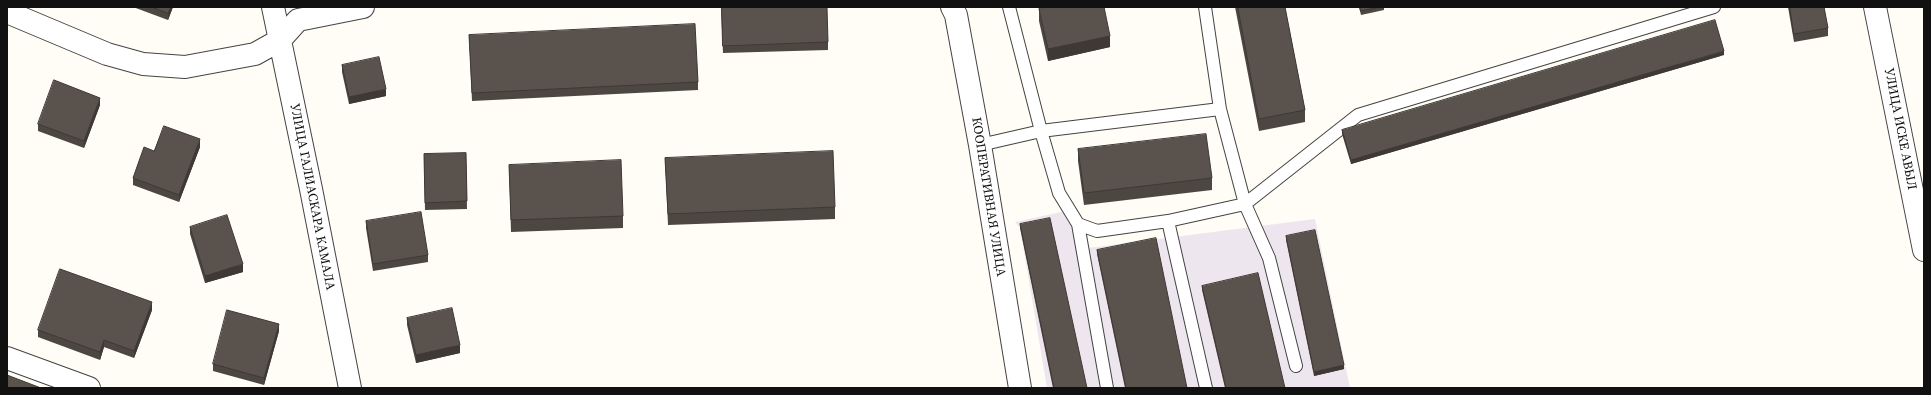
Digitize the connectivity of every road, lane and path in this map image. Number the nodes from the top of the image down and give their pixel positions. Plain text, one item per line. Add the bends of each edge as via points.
1 (273, 7) edge
2 (363, 7) edge
3 (952, 7) edge
4 (1009, 7) edge
5 (1205, 7) edge
6 (1714, 7) edge
7 (1875, 7) edge
8 (7, 12) edge
9 (280, 40) junction
10 (1220, 109) junction
11 (1040, 131) junction
12 (980, 145) junction
13 (1245, 204) junction
14 (1168, 221) junction
15 (1078, 224) junction
16 (1924, 250) edge
17 (7, 358) edge
18 (1296, 366) dead end
19 (89, 388) edge
20 (350, 388) edge
21 (1020, 388) edge
22 (1106, 388) edge
23 (1206, 388) edge

1 - 9 street, УЛИЦА ГАЛИАСКАРА КАМАЛА
2 - 9 street via 298,20
3 - 12 street, КООПЕРАТИВНАЯ УЛИЦА via 956,15
4 - 11 lane
5 - 10 lane
6 - 13 lane via 1358,116
7 - 16 street, УЛИЦА ИСКЕ АВЫЛ
8 - 9 street via 107,54 143,64 185,67 255,54
9 - 20 street, УЛИЦА ГАЛИАСКАРА КАМАЛА
10 - 11 lane
10 - 13 lane
11 - 12 lane
11 - 15 lane via 1059,193
12 - 21 street, КООПЕРАТИВНАЯ УЛИЦА
13 - 14 lane
13 - 18 lane via 1269,258
14 - 15 lane via 1097,231
14 - 23 lane
15 - 22 lane
17 - 19 street

